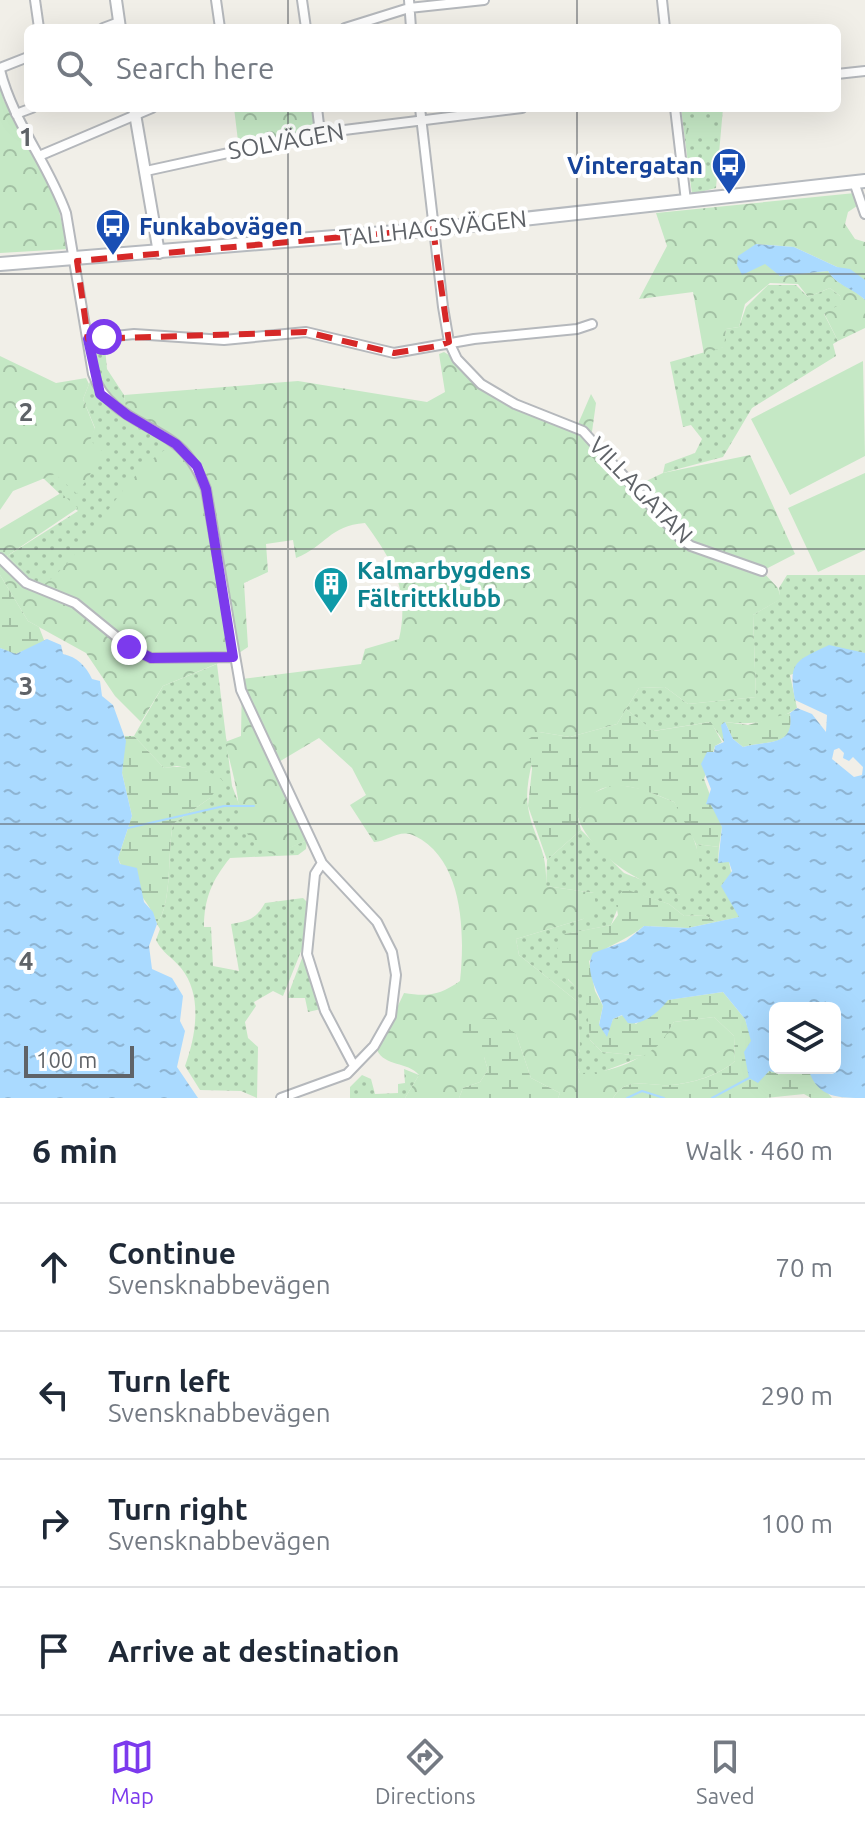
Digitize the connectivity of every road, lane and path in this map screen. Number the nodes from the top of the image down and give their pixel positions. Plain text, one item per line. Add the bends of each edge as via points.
1 (35, 0) edge
2 (116, 0) edge
3 (216, 0) edge
4 (302, 0) edge
5 (484, 0) edge
6 (662, 0) edge
7 (409, 4) edge
8 (38, 24) edge
9 (120, 24) edge
10 (219, 24) edge
11 (305, 24) edge
12 (356, 24) edge
13 (411, 24) edge
14 (665, 24) edge
15 (24, 59) edge
16 (0, 69) edge
17 (865, 71) edge
18 (841, 74) edge
19 (24, 111) edge
20 (317, 112) edge
21 (420, 112) edge
22 (488, 112) edge
23 (675, 112) edge
24 (134, 113) edge
25 (16, 114) junction
26 (421, 120) junction
27 (320, 133) junction
28 (39, 156) junction
29 (146, 171) junction
30 (860, 181) edge
31 (686, 201) junction
32 (865, 214) edge
33 (433, 229) junction
34 (159, 253) junction
35 (77, 261) junction
36 (0, 266) edge
37 (592, 324) dead end
38 (88, 339) junction
39 (449, 342) junction
40 (0, 558) edge
41 (762, 571) dead end
42 (233, 657) junction
43 (322, 863) junction
44 (354, 1066) junction
45 (281, 1098) edge

1 - 8 street
2 - 9 street
3 - 10 street
4 - 11 street
5 - 7 street
6 - 14 street
7 - 12 street
7 - 13 street
15 - 16 street
16 - 25 street
17 - 18 street
19 - 25 street
20 - 27 street
21 - 26 street, VILLAGATAN
22 - 26 street, SOLVÄGEN
23 - 31 street
24 - 28 street
24 - 29 street
25 - 28 street
26 - 27 street, SOLVÄGEN
26 - 33 street, VILLAGATAN
27 - 29 street, SOLVÄGEN
28 - 35 street via 59,193
29 - 34 street
30 - 31 main road, TALLHAGSVÄGEN
30 - 32 street
31 - 33 main road, TALLHAGSVÄGEN
33 - 34 main road, TALLHAGSVÄGEN
33 - 39 street, VILLAGATAN
34 - 35 main road, TALLHAGSVÄGEN
35 - 36 main road, TALLHAGSVÄGEN
35 - 38 street
37 - 39 street
38 - 39 street via 134,334 224,340 306,332 394,353
38 - 42 street via 100,394 176,444 197,466 206,489
39 - 41 street, VILLAGATAN via 481,384 583,431 681,539
40 - 42 street via 26,583 75,603 151,658
42 - 43 street via 251,716
43 - 44 street via 315,874 307,954 325,1011
43 - 44 street via 377,922 396,975 391,1016 374,1046
44 - 45 street via 347,1074

